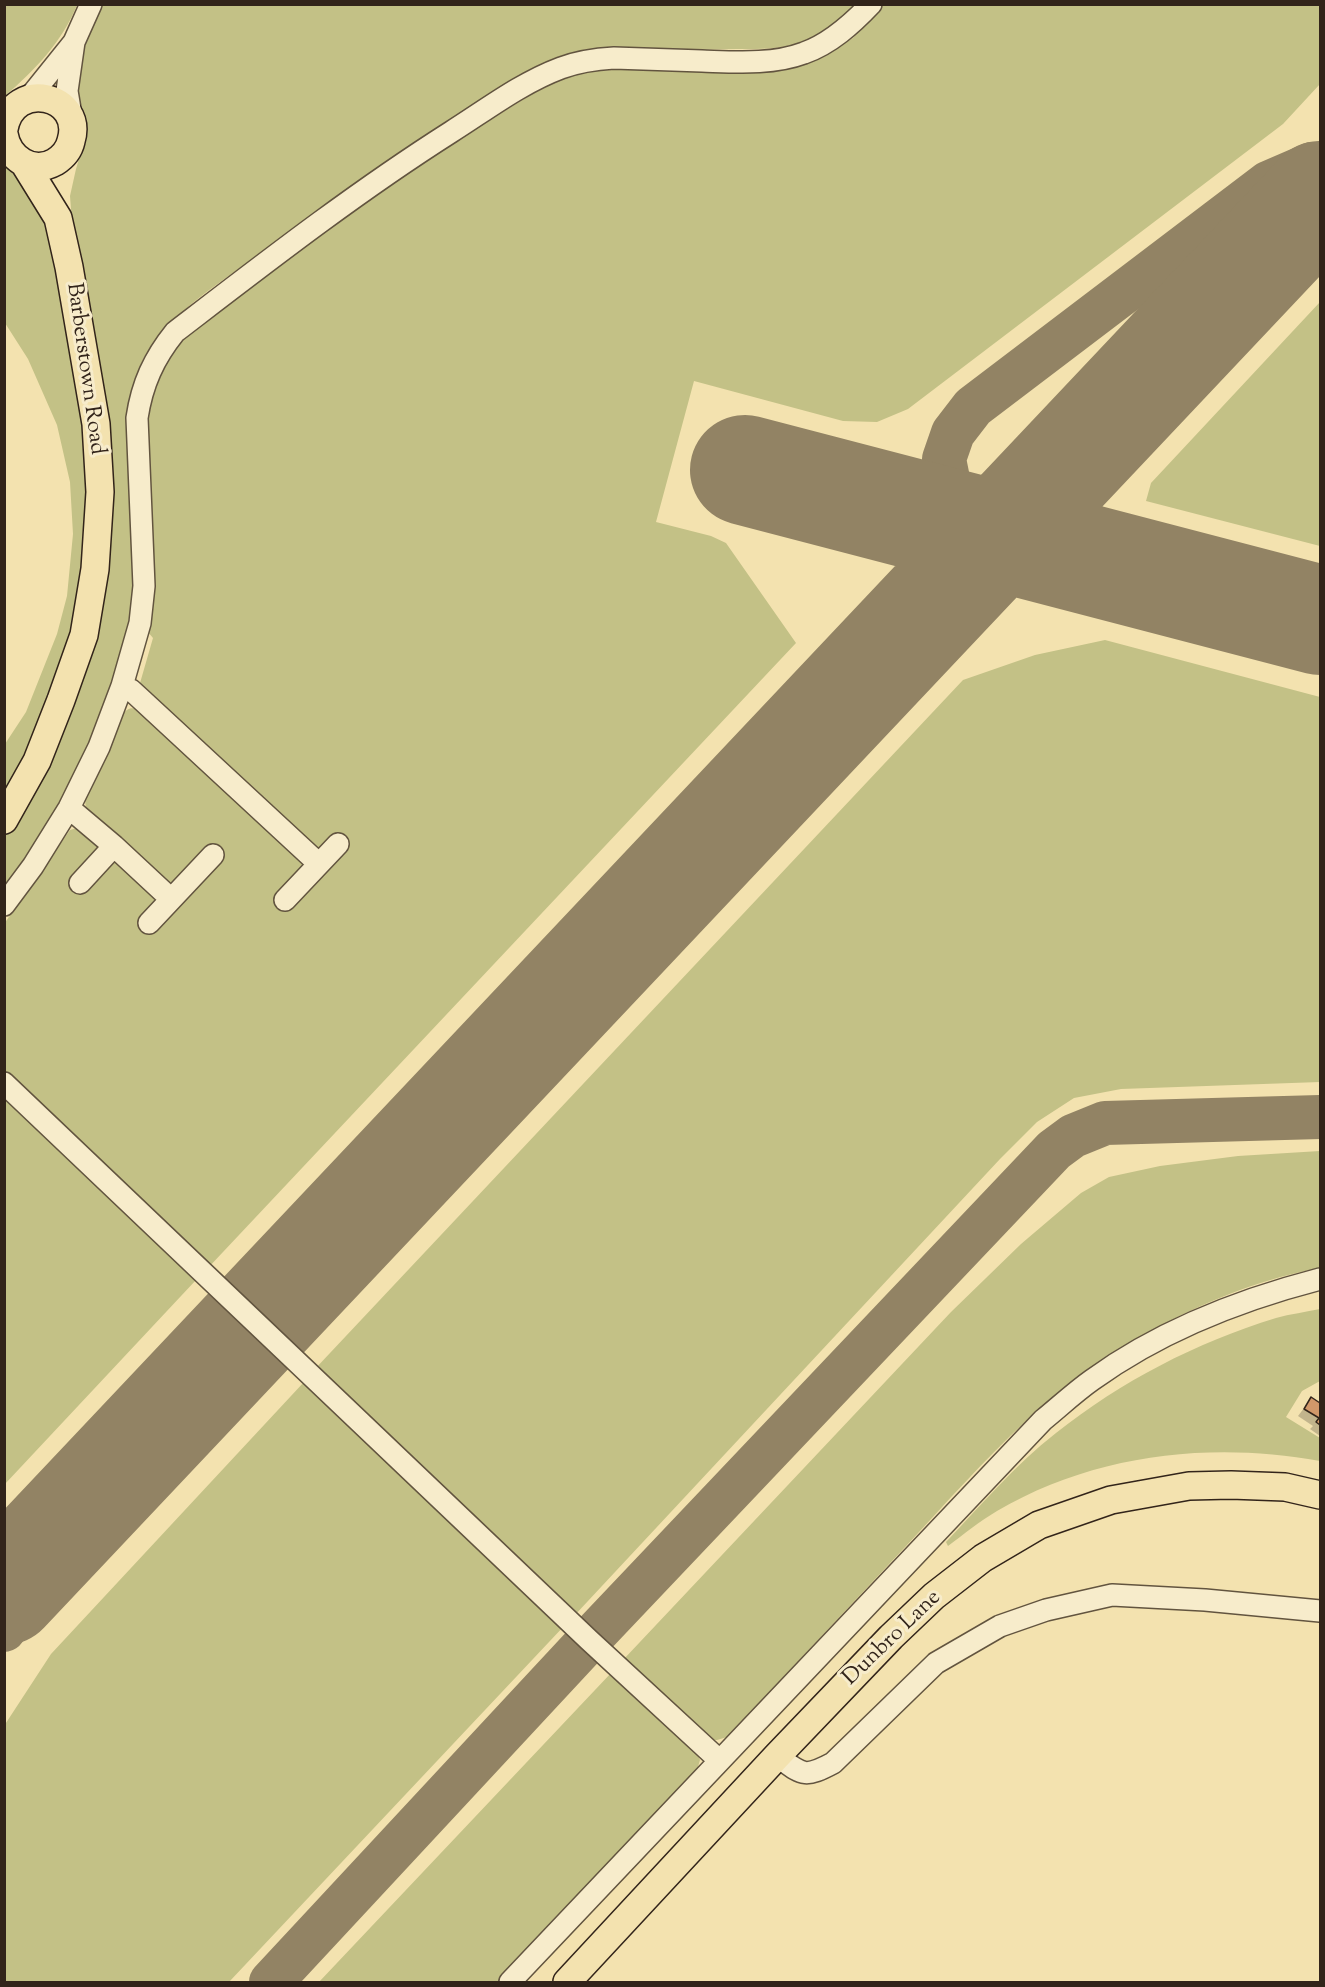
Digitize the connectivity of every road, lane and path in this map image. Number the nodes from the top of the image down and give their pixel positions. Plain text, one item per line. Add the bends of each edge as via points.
1 (92, 4) edge
2 (871, 4) edge
3 (74, 42) junction
4 (73, 124) junction
5 (11, 131) edge
6 (63, 156) junction
7 (58, 218) junction
8 (122, 686) junction
9 (69, 808) junction
10 (4, 820) edge
11 (338, 844) dead end
12 (114, 846) junction
13 (213, 855) dead end
14 (319, 864) junction
15 (80, 882) dead end
16 (171, 899) junction
17 (285, 900) dead end
18 (4, 905) edge
19 (148, 923) dead end
20 (4, 1083) edge
21 (1320, 1279) edge
22 (1320, 1496) edge
23 (1320, 1611) edge
24 (777, 1756) junction
25 (719, 1760) junction
26 (510, 1983) edge
27 (567, 1983) edge

1 - 3 street
2 - 8 street via 857,19 804,54 742,62 604,59 562,67 532,81 410,158 305,232 175,332 157,356 140,397 137,418 144,586 140,623
3 - 4 street via 67,91
3 - 5 street
4 - 5 main road via 61,105 40,97
4 - 6 main road via 70,147
5 - 6 main road via 42,166
5 - 7 main road, Barberstown Road
6 - 7 main road
7 - 10 main road, Barberstown Road via 96,424 100,492 95,569 84,636 62,700 37,760
8 - 9 street via 99,747
8 - 14 street via 144,701
9 - 12 street
9 - 18 street
11 - 14 street
12 - 15 street
12 - 16 street
13 - 16 street
14 - 17 street
16 - 19 street
20 - 25 street
21 - 25 street via 1268,1292 1209,1314 1092,1379 1004,1459
22 - 24 main road, Dunbro Lane via 1285,1487 1189,1486 1111,1500 1039,1525 983,1558 934,1596
23 - 24 street via 1112,1595 1046,1610 1000,1626 936,1663 832,1763 815,1773 801,1773
24 - 27 main road, Dunbro Lane
25 - 26 street

